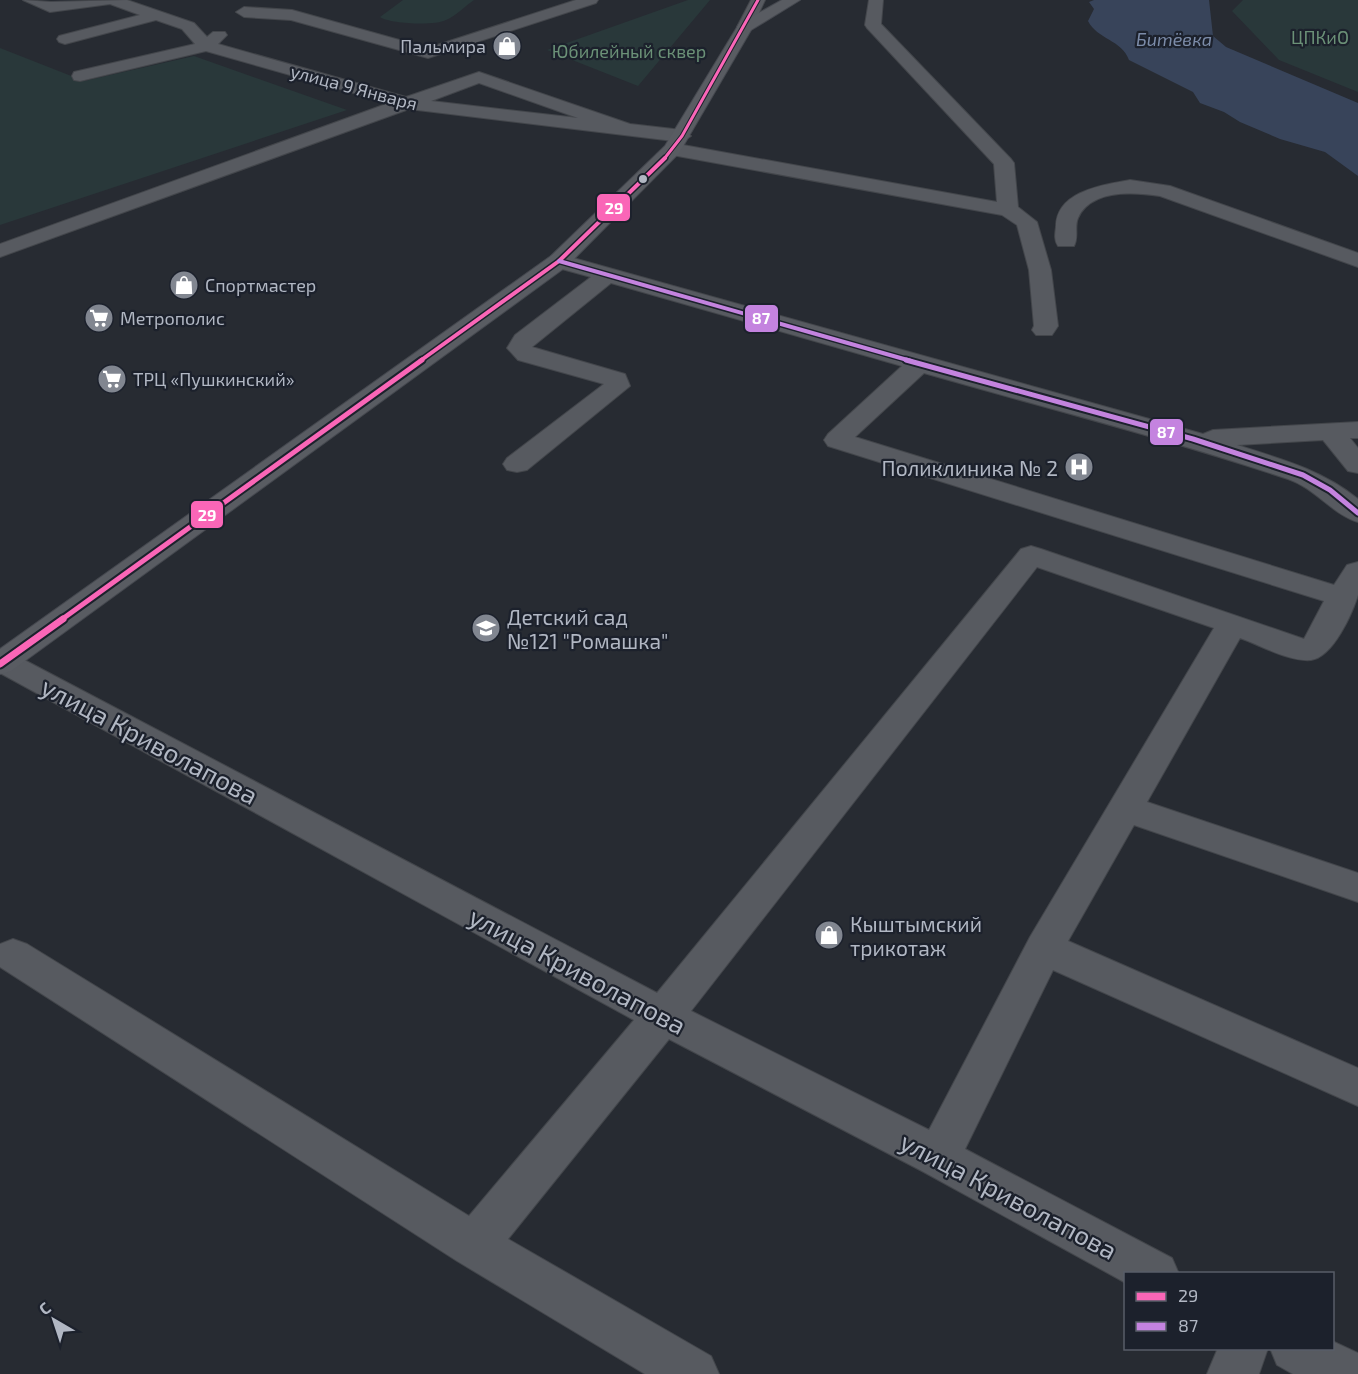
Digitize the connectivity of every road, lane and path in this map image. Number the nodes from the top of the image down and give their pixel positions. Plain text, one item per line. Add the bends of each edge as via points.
1 (30, 0) edge
2 (108, 0) edge
3 (113, 0) edge
4 (591, 0) edge
5 (758, 0) edge
6 (793, 0) edge
7 (876, 0) edge
8 (247, 4) edge
9 (305, 5) dead end
10 (157, 15) junction
11 (292, 15) junction
12 (745, 27) junction
13 (65, 39) dead end
14 (206, 46) junction
15 (80, 76) dead end
16 (407, 103) junction
17 (627, 129) junction
18 (677, 142) junction
19 (1008, 210) junction
20 (1066, 241) dead end
21 (0, 251) edge
22 (1358, 260) edge
23 (559, 261) junction
24 (607, 275) junction
25 (1044, 330) dead end
26 (919, 364) junction
27 (1358, 430) edge
28 (1331, 432) junction
29 (1193, 439) junction
30 (517, 464) dead end
31 (1358, 465) edge
32 (1357, 508) edge
33 (1349, 584) edge
34 (1232, 624) junction
35 (1, 662) edge
36 (1125, 808) junction
37 (1358, 888) edge
38 (1044, 948) junction
39 (13, 955) dead end
40 (663, 1016) junction
41 (1358, 1088) edge
42 (938, 1157) junction
43 (474, 1245) junction
44 (1151, 1272) edge
45 (1242, 1350) edge
46 (1299, 1350) edge
47 (693, 1374) edge
48 (1233, 1374) edge
49 (1344, 1374) edge

1 - 2 street via 50,6
3 - 10 street, улица 9 Января
4 - 11 street via 428,53
5 - 12 street
6 - 12 main road
7 - 19 street via 873,25 1004,163
8 - 11 street
8 - 14 street
9 - 11 street
10 - 13 street
10 - 14 street, улица 9 Января via 188,26
12 - 18 main road
14 - 15 street
14 - 16 street, улица 9 Января
16 - 17 street, улица 9 Января
16 - 17 street via 479,77
16 - 21 street
17 - 18 street, улица 9 Января
18 - 19 street, улица 9 Января
18 - 23 main road
19 - 25 street via 1027,222 1040,270
20 - 22 street via 1066,220 1075,205 1099,192 1130,186 1163,190
23 - 24 street
23 - 35 main road
24 - 26 street
24 - 30 street via 523,340 519,348 527,355 616,379 616,386
26 - 29 street
26 - 33 street via 837,440
27 - 28 street
28 - 29 street
28 - 31 street
29 - 32 street via 1303,476
33 - 34 street via 1319,643 1309,650
34 - 36 street
34 - 40 street via 1031,555
35 - 40 street, улица Криволапова
36 - 37 street
36 - 38 street
38 - 41 street
38 - 42 street
39 - 43 street
40 - 42 street, улица Криволапова
40 - 43 street
42 - 44 street, улица Криволапова
43 - 47 street
45 - 48 street
46 - 49 street

